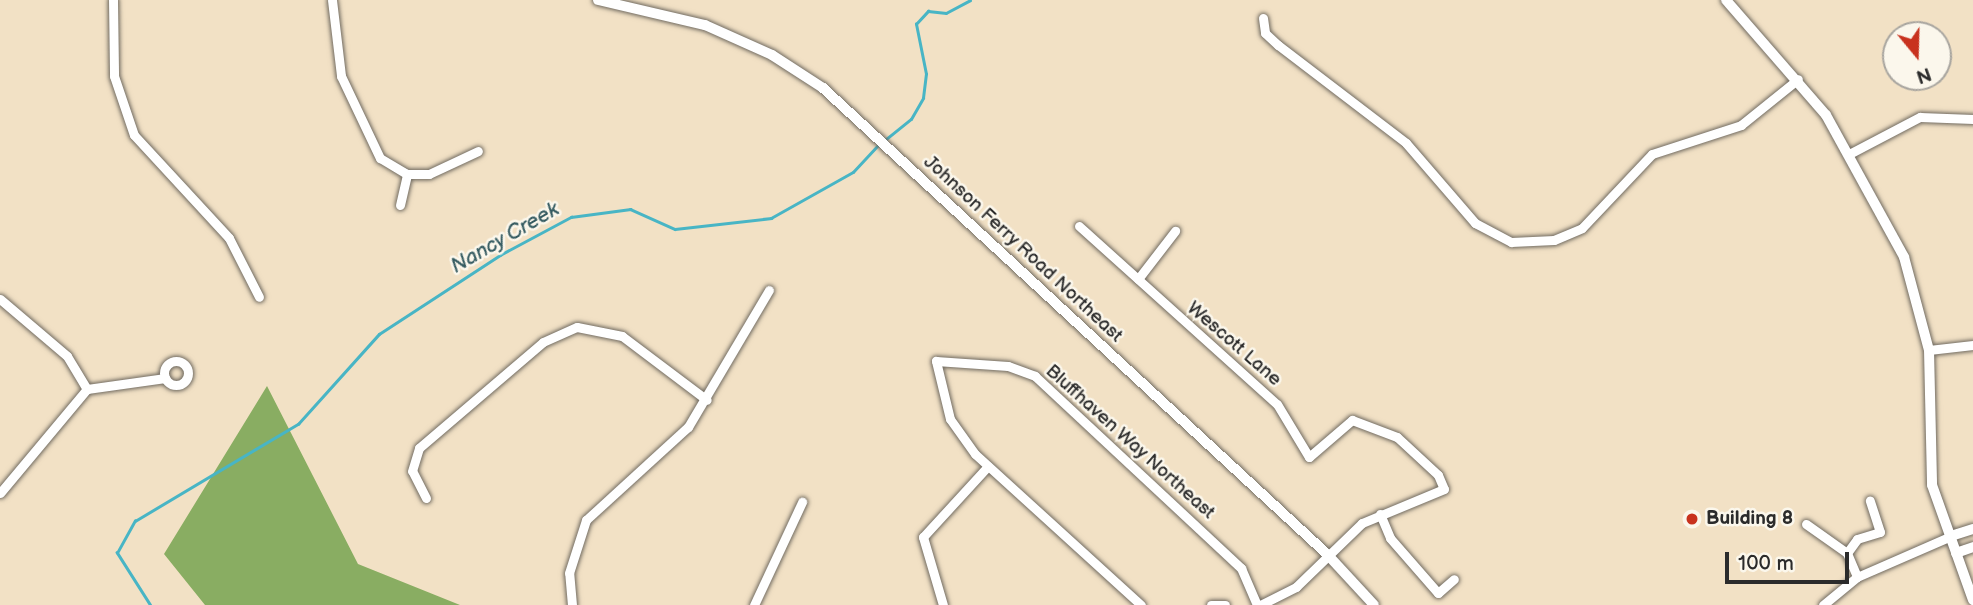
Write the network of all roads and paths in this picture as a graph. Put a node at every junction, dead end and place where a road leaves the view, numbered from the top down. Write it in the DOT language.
graph roads {
  1 [pos="113,0"];
  2 [pos="332,0"];
  3 [pos="598,0"];
  4 [pos="1726,0"];
  5 [pos="1263,18"];
  6 [pos="1798,79"];
  7 [pos="1973,119"];
  8 [pos="478,151"];
  9 [pos="1851,153"];
  10 [pos="407,174"];
  11 [pos="400,205"];
  12 [pos="1079,226"];
  13 [pos="1175,231"];
  14 [pos="1138,279"];
  15 [pos="769,290"];
  16 [pos="259,297"];
  17 [pos="0,299"];
  18 [pos="1973,345"];
  19 [pos="1929,351"];
  20 [pos="165,378"];
  21 [pos="88,389"];
  22 [pos="707,400"];
  23 [pos="988,466"];
  24 [pos="0,493"];
  25 [pos="426,498"];
  26 [pos="1870,500"];
  27 [pos="802,502"];
  28 [pos="1380,514"];
  29 [pos="1806,524"];
  30 [pos="1973,529"];
  31 [pos="1951,536"];
  32 [pos="1934,547"];
  33 [pos="1973,547"];
  34 [pos="1847,553"];
  35 [pos="1956,553"];
  36 [pos="1327,554"];
  37 [pos="1857,577"];
  38 [pos="1454,579"];
  39 [pos="1973,600"];
  40 [pos="572,605"];
  41 [pos="754,605"];
  42 [pos="943,605"];
  43 [pos="1141,605"];
  44 [pos="1211,605"];
  45 [pos="1225,605"];
  46 [pos="1259,605"];
  47 [pos="1374,605"];
  48 [pos="1823,605"];
  1 -- 16 [label="street"];
  2 -- 10 [label="street"];
  3 -- 36 [label="main road, Johnson Ferry Road Northeast"];
  4 -- 6 [label="main road"];
  5 -- 6 [label="street"];
  6 -- 9 [label="main road"];
  7 -- 9 [label="street"];
  8 -- 10 [label="street"];
  9 -- 19 [label="main road"];
  10 -- 11 [label="street"];
  12 -- 14 [label="street, Wescott Lane"];
  13 -- 14 [label="street"];
  14 -- 28 [label="street, Wescott Lane"];
  15 -- 22 [label="street"];
  17 -- 21 [label="street"];
  18 -- 19 [label="street"];
  19 -- 31 [label="main road"];
  20 -- 21 [label="street"];
  21 -- 24 [label="street"];
  22 -- 25 [label="street"];
  22 -- 40 [label="street"];
  23 -- 42 [label="street"];
  23 -- 43 [label="street, Bluffhaven Way Northeast"];
  23 -- 46 [label="street, Bluffhaven Way Northeast"];
  26 -- 34 [label="street"];
  27 -- 41 [label="street"];
  28 -- 36 [label="street, Wescott Lane"];
  28 -- 38 [label="street"];
  29 -- 34 [label="street"];
  30 -- 31 [label="main road"];
  31 -- 32 [label="street"];
  31 -- 35 [label="main road"];
  32 -- 35 [label="street"];
  32 -- 37 [label="street"];
  33 -- 35 [label="main road"];
  34 -- 37 [label="street"];
  35 -- 39 [label="main road"];
  36 -- 46 [label="street, Bluffhaven Way Northeast"];
  36 -- 47 [label="main road, Johnson Ferry Road Northeast"];
  37 -- 48 [label="street"];
  44 -- 45 [label="street"];
}
